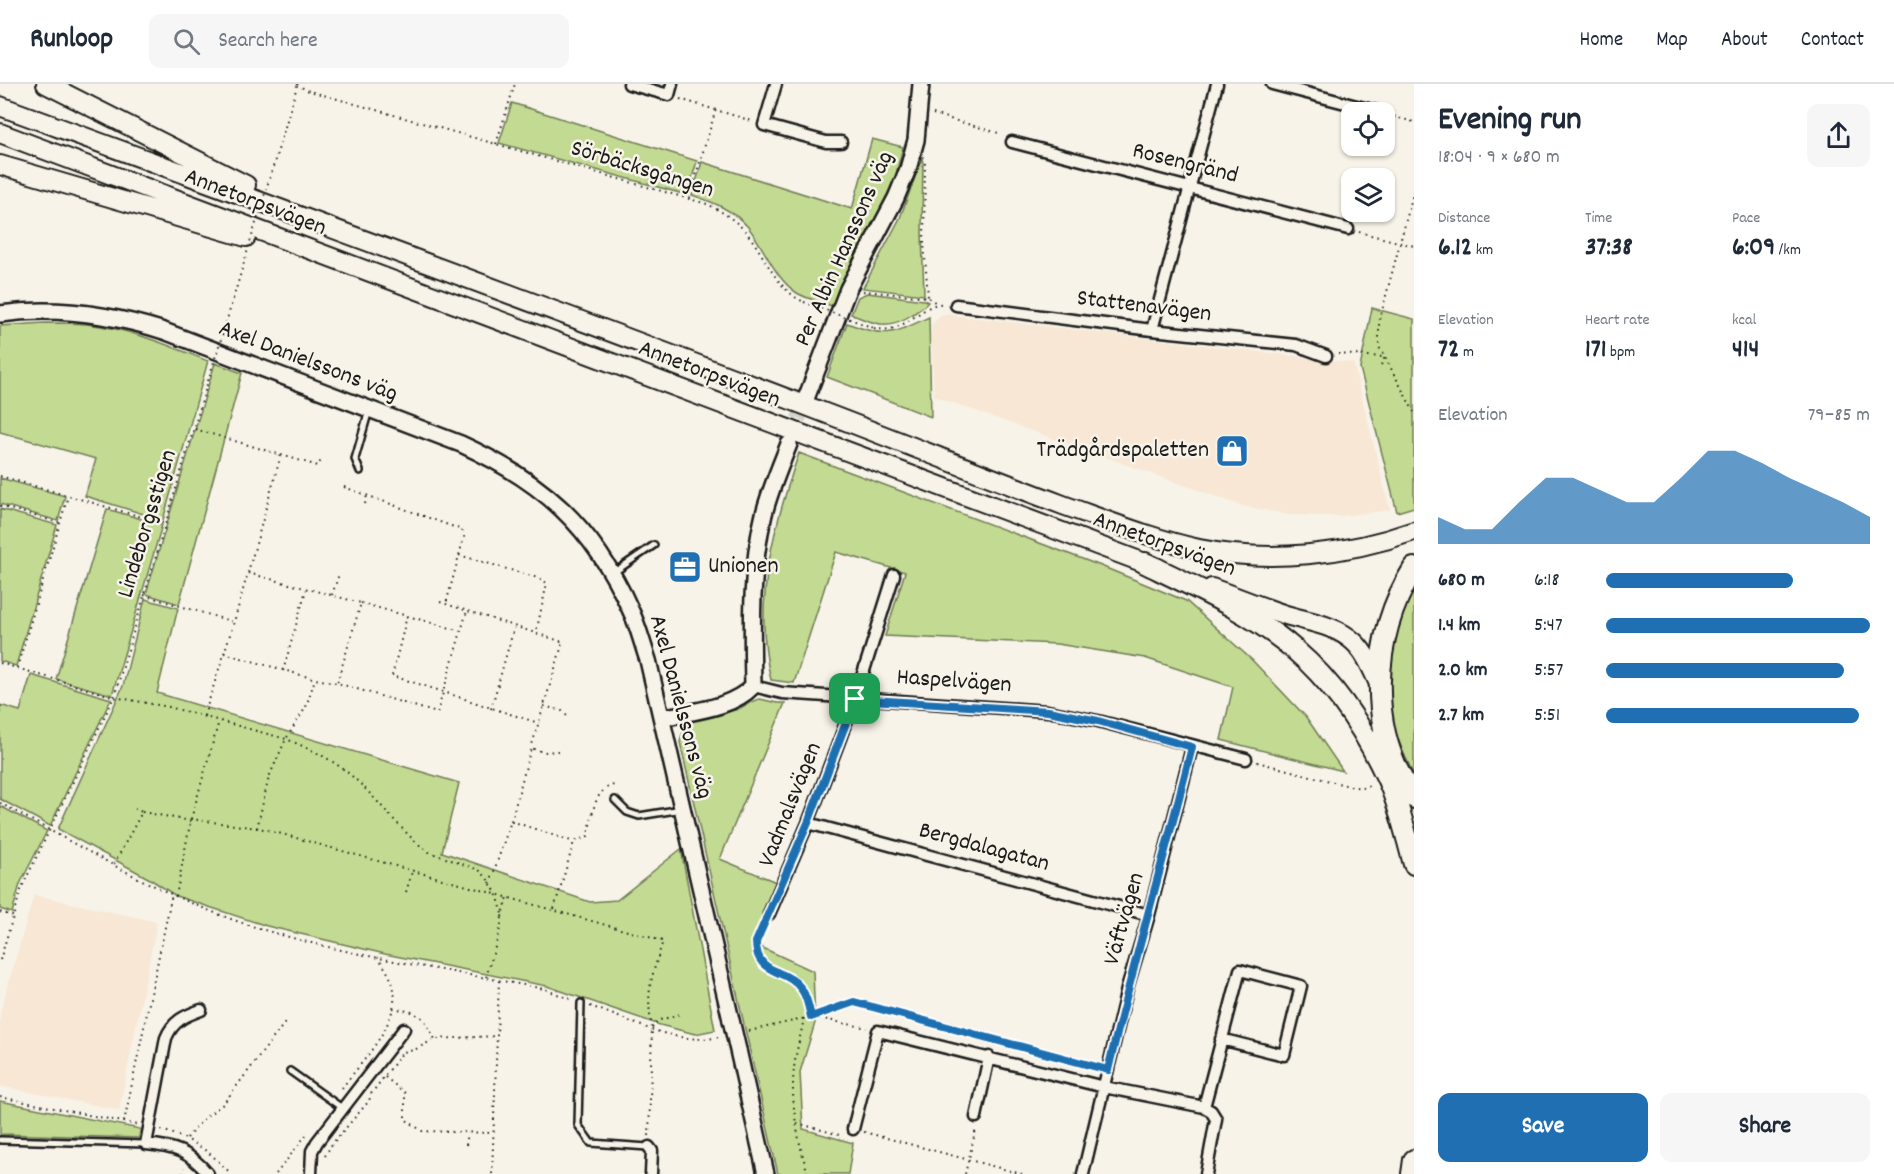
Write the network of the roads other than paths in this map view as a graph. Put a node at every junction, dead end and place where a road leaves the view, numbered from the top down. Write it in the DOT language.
graph roads {
  1 [pos="46,84"];
  2 [pos="629,84"];
  3 [pos="672,84"];
  4 [pos="776,84"];
  5 [pos="921,84"];
  6 [pos="1217,84"];
  7 [pos="1272,84"];
  8 [pos="1341,102"];
  9 [pos="0,106"];
  10 [pos="0,133"];
  11 [pos="841,142"];
  12 [pos="1012,142"];
  13 [pos="0,165"];
  14 [pos="1190,187"];
  15 [pos="1348,229"];
  16 [pos="393,251"];
  17 [pos="453,304"];
  18 [pos="956,305"];
  19 [pos="0,314"];
  20 [pos="1152,330"];
  21 [pos="1326,356"];
  22 [pos="807,396"];
  23 [pos="369,408"];
  24 [pos="789,444"];
  25 [pos="360,471"];
  26 [pos="1414,531"];
  27 [pos="654,545"];
  28 [pos="1145,563"];
  29 [pos="1414,568"];
  30 [pos="611,574"];
  31 [pos="894,575"];
  32 [pos="753,686"];
  33 [pos="1380,686"];
  34 [pos="855,699"];
  35 [pos="662,718"];
  36 [pos="1192,747"];
  37 [pos="1246,759"];
  38 [pos="1413,799"];
  39 [pos="615,800"];
  40 [pos="683,809"];
  41 [pos="808,823"];
  42 [pos="1414,864"];
  43 [pos="769,914"];
  44 [pos="1149,915"];
  45 [pos="581,1003"];
  46 [pos="201,1010"];
  47 [pos="404,1029"];
  48 [pos="1221,1039"];
  49 [pos="989,1058"];
  50 [pos="290,1071"];
  51 [pos="1104,1087"];
  52 [pos="1204,1107"];
  53 [pos="343,1108"];
  54 [pos="976,1117"];
  55 [pos="854,1130"];
  56 [pos="0,1140"];
  57 [pos="147,1144"];
  58 [pos="649,1147"];
  59 [pos="1414,1160"];
  60 [pos="208,1174"];
  61 [pos="310,1174"];
  62 [pos="651,1174"];
  63 [pos="766,1174"];
  64 [pos="1083,1174"];
  65 [pos="1206,1174"];
  66 [pos="1412,1174"];
  1 -- 16 [label="main road"];
  2 -- 3 [label="street"];
  4 -- 11 [label="street"];
  5 -- 22 [label="street, Per Albin Hanssons väg"];
  6 -- 14 [label="street"];
  7 -- 8 [label="street"];
  9 -- 16 [label="main road, Annetorpsvägen"];
  10 -- 17 [label="main road, Annetorpsvägen"];
  12 -- 14 [label="street, Rosengränd"];
  13 -- 17 [label="main road"];
  14 -- 15 [label="street, Rosengränd"];
  14 -- 20 [label="street"];
  16 -- 26 [label="main road, Annetorpsvägen"];
  17 -- 28 [label="main road, Annetorpsvägen"];
  18 -- 20 [label="street, Stattenavägen"];
  19 -- 23 [label="street, Axel Danielssons väg"];
  20 -- 21 [label="street, Stattenavägen"];
  23 -- 25 [label="lane"];
  23 -- 30 [label="street, Axel Danielssons väg"];
  24 -- 32 [label="street"];
  27 -- 30 [label="lane"];
  28 -- 33 [label="main road, Annetorpsvägen"];
  28 -- 42 [label="highway"];
  29 -- 33 [label="highway"];
  30 -- 35 [label="street, Axel Danielssons väg"];
  31 -- 34 [label="street, Vadmalsvägen"];
  32 -- 34 [label="street, Haspelvägen"];
  32 -- 35 [label="street"];
  33 -- 38 [label="highway"];
  34 -- 36 [label="street, Haspelvägen"];
  34 -- 41 [label="street, Vadmalsvägen"];
  35 -- 40 [label="street, Axel Danielssons väg"];
  36 -- 37 [label="street, Haspelvägen"];
  36 -- 44 [label="street, Väftvägen"];
  39 -- 40 [label="lane"];
  40 -- 63 [label="street, Axel Danielssons väg, bridge"];
  41 -- 43 [label="street, Vadmalsvägen"];
  41 -- 44 [label="street, Bergdalagatan"];
  44 -- 51 [label="street, Väftvägen"];
  45 -- 58 [label="lane"];
  46 -- 57 [label="street"];
  47 -- 53 [label="street"];
  48 -- 48 [label="street"];
  48 -- 52 [label="street"];
  49 -- 51 [label="street"];
  49 -- 54 [label="street"];
  49 -- 55 [label="street"];
  50 -- 53 [label="lane"];
  51 -- 52 [label="street"];
  51 -- 64 [label="street, Väftvägen"];
  52 -- 65 [label="street"];
  53 -- 61 [label="street"];
  56 -- 57 [label="lane"];
  57 -- 60 [label="street"];
  58 -- 62 [label="street"];
  59 -- 66 [label="highway"];
}
